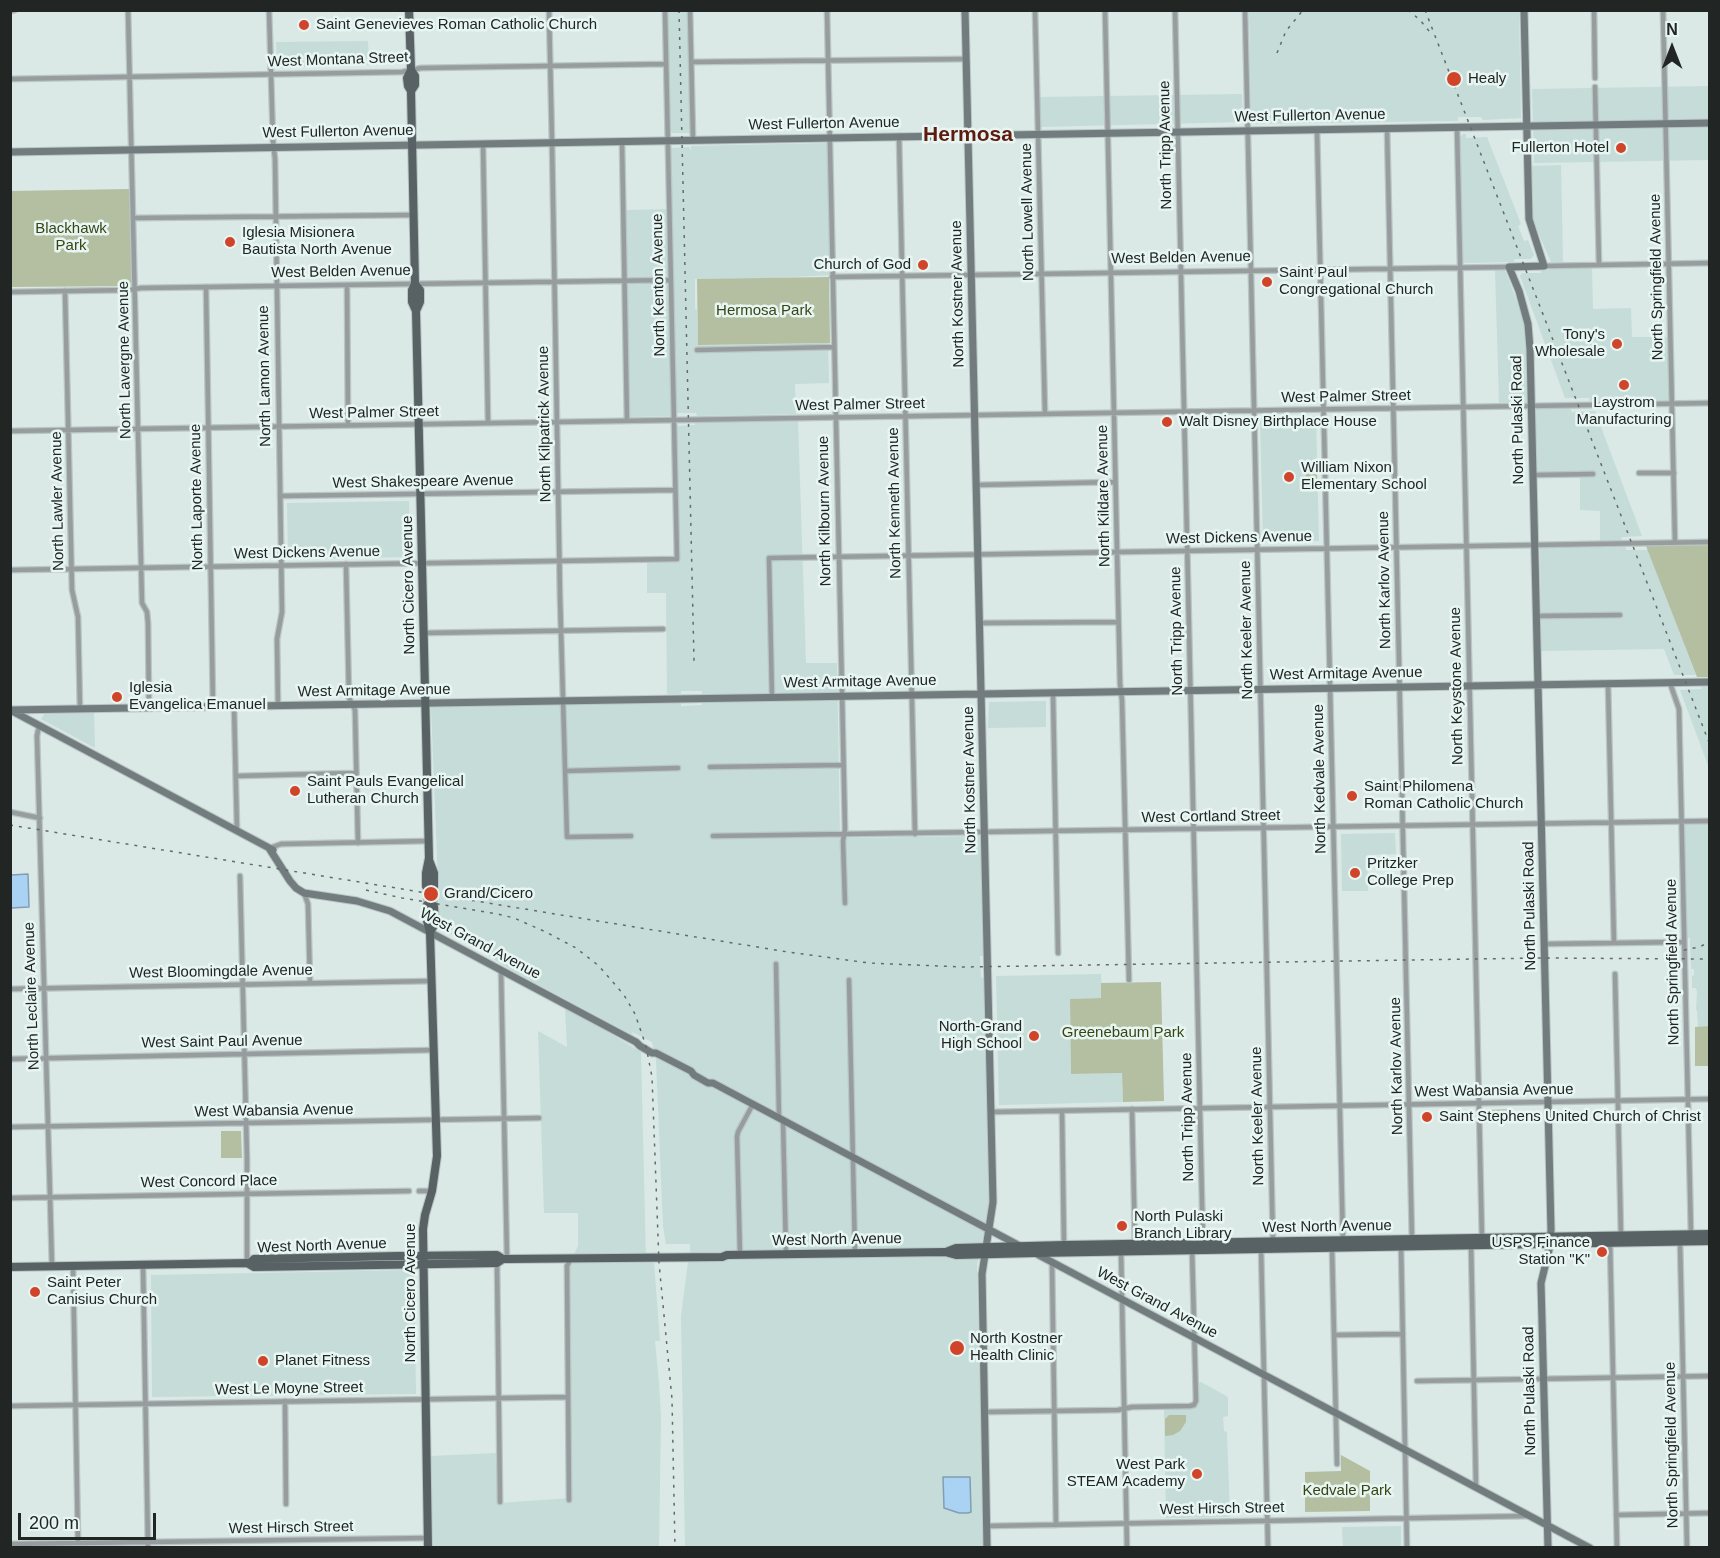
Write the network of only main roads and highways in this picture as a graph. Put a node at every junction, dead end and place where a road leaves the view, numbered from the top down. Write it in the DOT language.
graph roads {
  1 [pos="409,10"];
  2 [pos="965,10"];
  3 [pos="1524,10"];
  4 [pos="1710,123"];
  5 [pos="1527,126"];
  6 [pos="968,135"];
  7 [pos="412,145"];
  8 [pos="10,152"];
  9 [pos="1509,267"];
  10 [pos="1710,682"];
  11 [pos="1538,685"];
  12 [pos="982,694"];
  13 [pos="425,703"];
  14 [pos="42,709"];
  15 [pos="10,710"];
  16 [pos="37,725"];
  17 [pos="430,887"];
  18 [pos="431,906"];
  19 [pos="430,932"];
  20 [pos="989,1230"];
  21 [pos="1710,1234"];
  22 [pos="1691,1238"];
  23 [pos="1550,1241"];
  24 [pos="1710,1241"];
  25 [pos="1020,1246"];
  26 [pos="1064,1249"];
  27 [pos="985,1250"];
  28 [pos="1035,1253"];
  29 [pos="423,1260"];
  30 [pos="10,1267"];
  31 [pos="1547,1525"];
  32 [pos="428,1548"];
  33 [pos="987,1548"];
  34 [pos="1548,1548"];
  35 [pos="1590,1548"];
  1 -- 7 [label="main road, North Cicero Avenue"];
  2 -- 6 [label="main road, North Kostner Avenue"];
  3 -- 5 [label="main road"];
  4 -- 5 [label="main road, West Fullerton Avenue"];
  5 -- 6 [label="main road, West Fullerton Avenue"];
  5 -- 9 [label="main road, West Belden Avenue"];
  6 -- 7 [label="main road, West Fullerton Avenue"];
  6 -- 12 [label="main road, North Kostner Avenue"];
  7 -- 8 [label="main road, West Fullerton Avenue"];
  7 -- 13 [label="main road, North Cicero Avenue"];
  9 -- 11 [label="main road, North Pulaski Road"];
  10 -- 11 [label="main road, West Armitage Avenue"];
  11 -- 12 [label="main road, West Armitage Avenue"];
  11 -- 23 [label="main road, North Pulaski Road"];
  12 -- 13 [label="main road, West Armitage Avenue"];
  12 -- 20 [label="main road, North Kostner Avenue"];
  13 -- 14 [label="main road, West Armitage Avenue"];
  13 -- 17 [label="main road, North Cicero Avenue"];
  14 -- 15 [label="main road, West Armitage Avenue"];
  14 -- 16 [label="main road"];
  15 -- 16 [label="main road"];
  16 -- 19 [label="main road, West Grand Avenue"];
  18 -- 19 [label="main road, North Cicero Avenue"];
  19 -- 20 [label="main road, West Grand Avenue"];
  19 -- 29 [label="main road, North Cicero Avenue"];
  20 -- 25 [label="main road, West Grand Avenue"];
  20 -- 27 [label="main road, North Kostner Avenue"];
  21 -- 22 [label="main road, West North Avenue"];
  22 -- 23 [label="main road, West North Avenue"];
  22 -- 24 [label="main road, West North Avenue"];
  23 -- 26 [label="main road, West North Avenue"];
  23 -- 31 [label="main road, North Pulaski Road"];
  25 -- 26 [label="main road, West North Avenue"];
  25 -- 27 [label="main road, West North Avenue"];
  25 -- 28 [label="main road, West Grand Avenue"];
  26 -- 28 [label="main road, West North Avenue"];
  27 -- 28 [label="main road, West North Avenue"];
  27 -- 29 [label="main road, West North Avenue"];
  27 -- 33 [label="main road, North Kostner Avenue"];
  28 -- 31 [label="main road, West Grand Avenue"];
  29 -- 30 [label="main road, West North Avenue"];
  29 -- 32 [label="main road, North Cicero Avenue"];
  31 -- 34 [label="main road, North Pulaski Road"];
  31 -- 35 [label="main road, West Grand Avenue"];
}
